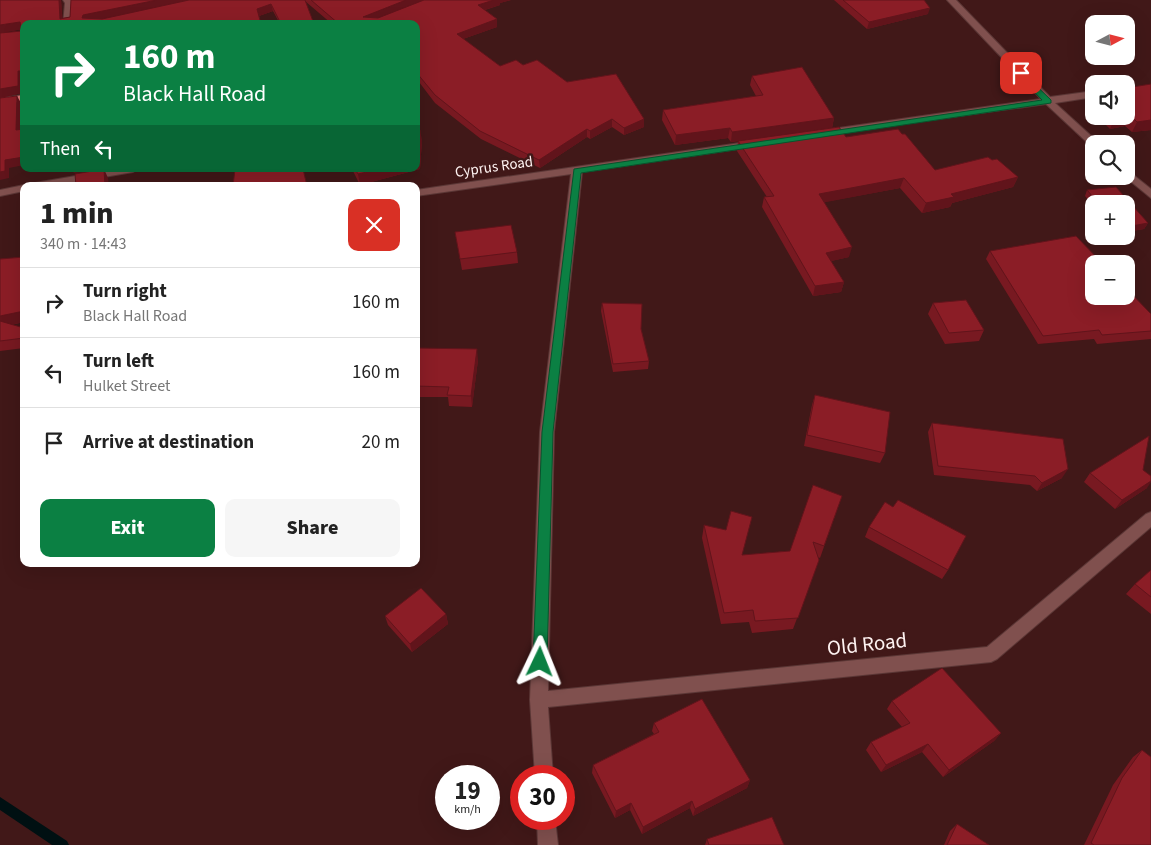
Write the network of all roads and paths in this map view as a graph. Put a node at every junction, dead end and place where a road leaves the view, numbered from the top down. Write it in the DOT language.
graph roads {
  1 [pos="67,0"];
  2 [pos="952,0"];
  3 [pos="67,20"];
  4 [pos="1085,95"];
  5 [pos="20,98"];
  6 [pos="0,101"];
  7 [pos="1048,101"];
  8 [pos="813,135"];
  9 [pos="1085,135"];
  10 [pos="764,142"];
  11 [pos="577,171"];
  12 [pos="116,172"];
  13 [pos="1135,180"];
  14 [pos="58,182"];
  15 [pos="20,189"];
  16 [pos="0,192"];
  17 [pos="420,192"];
  18 [pos="1151,195"];
  19 [pos="1151,518"];
  20 [pos="539,700"];
  21 [pos="543,765"];
  22 [pos="547,830"];
  23 [pos="548,845"];
  1 -- 3 [label="street"];
  2 -- 7 [label="street"];
  4 -- 7 [label="street"];
  5 -- 6 [label="main road"];
  7 -- 8 [label="street"];
  7 -- 9 [label="street"];
  10 -- 11 [label="street"];
  11 -- 17 [label="street, Cyprus Road"];
  11 -- 20 [label="street"];
  12 -- 14 [label="street"];
  13 -- 18 [label="street"];
  15 -- 16 [label="street"];
  19 -- 20 [label="street, Old Road"];
  20 -- 21 [label="street"];
  22 -- 23 [label="street"];
}
